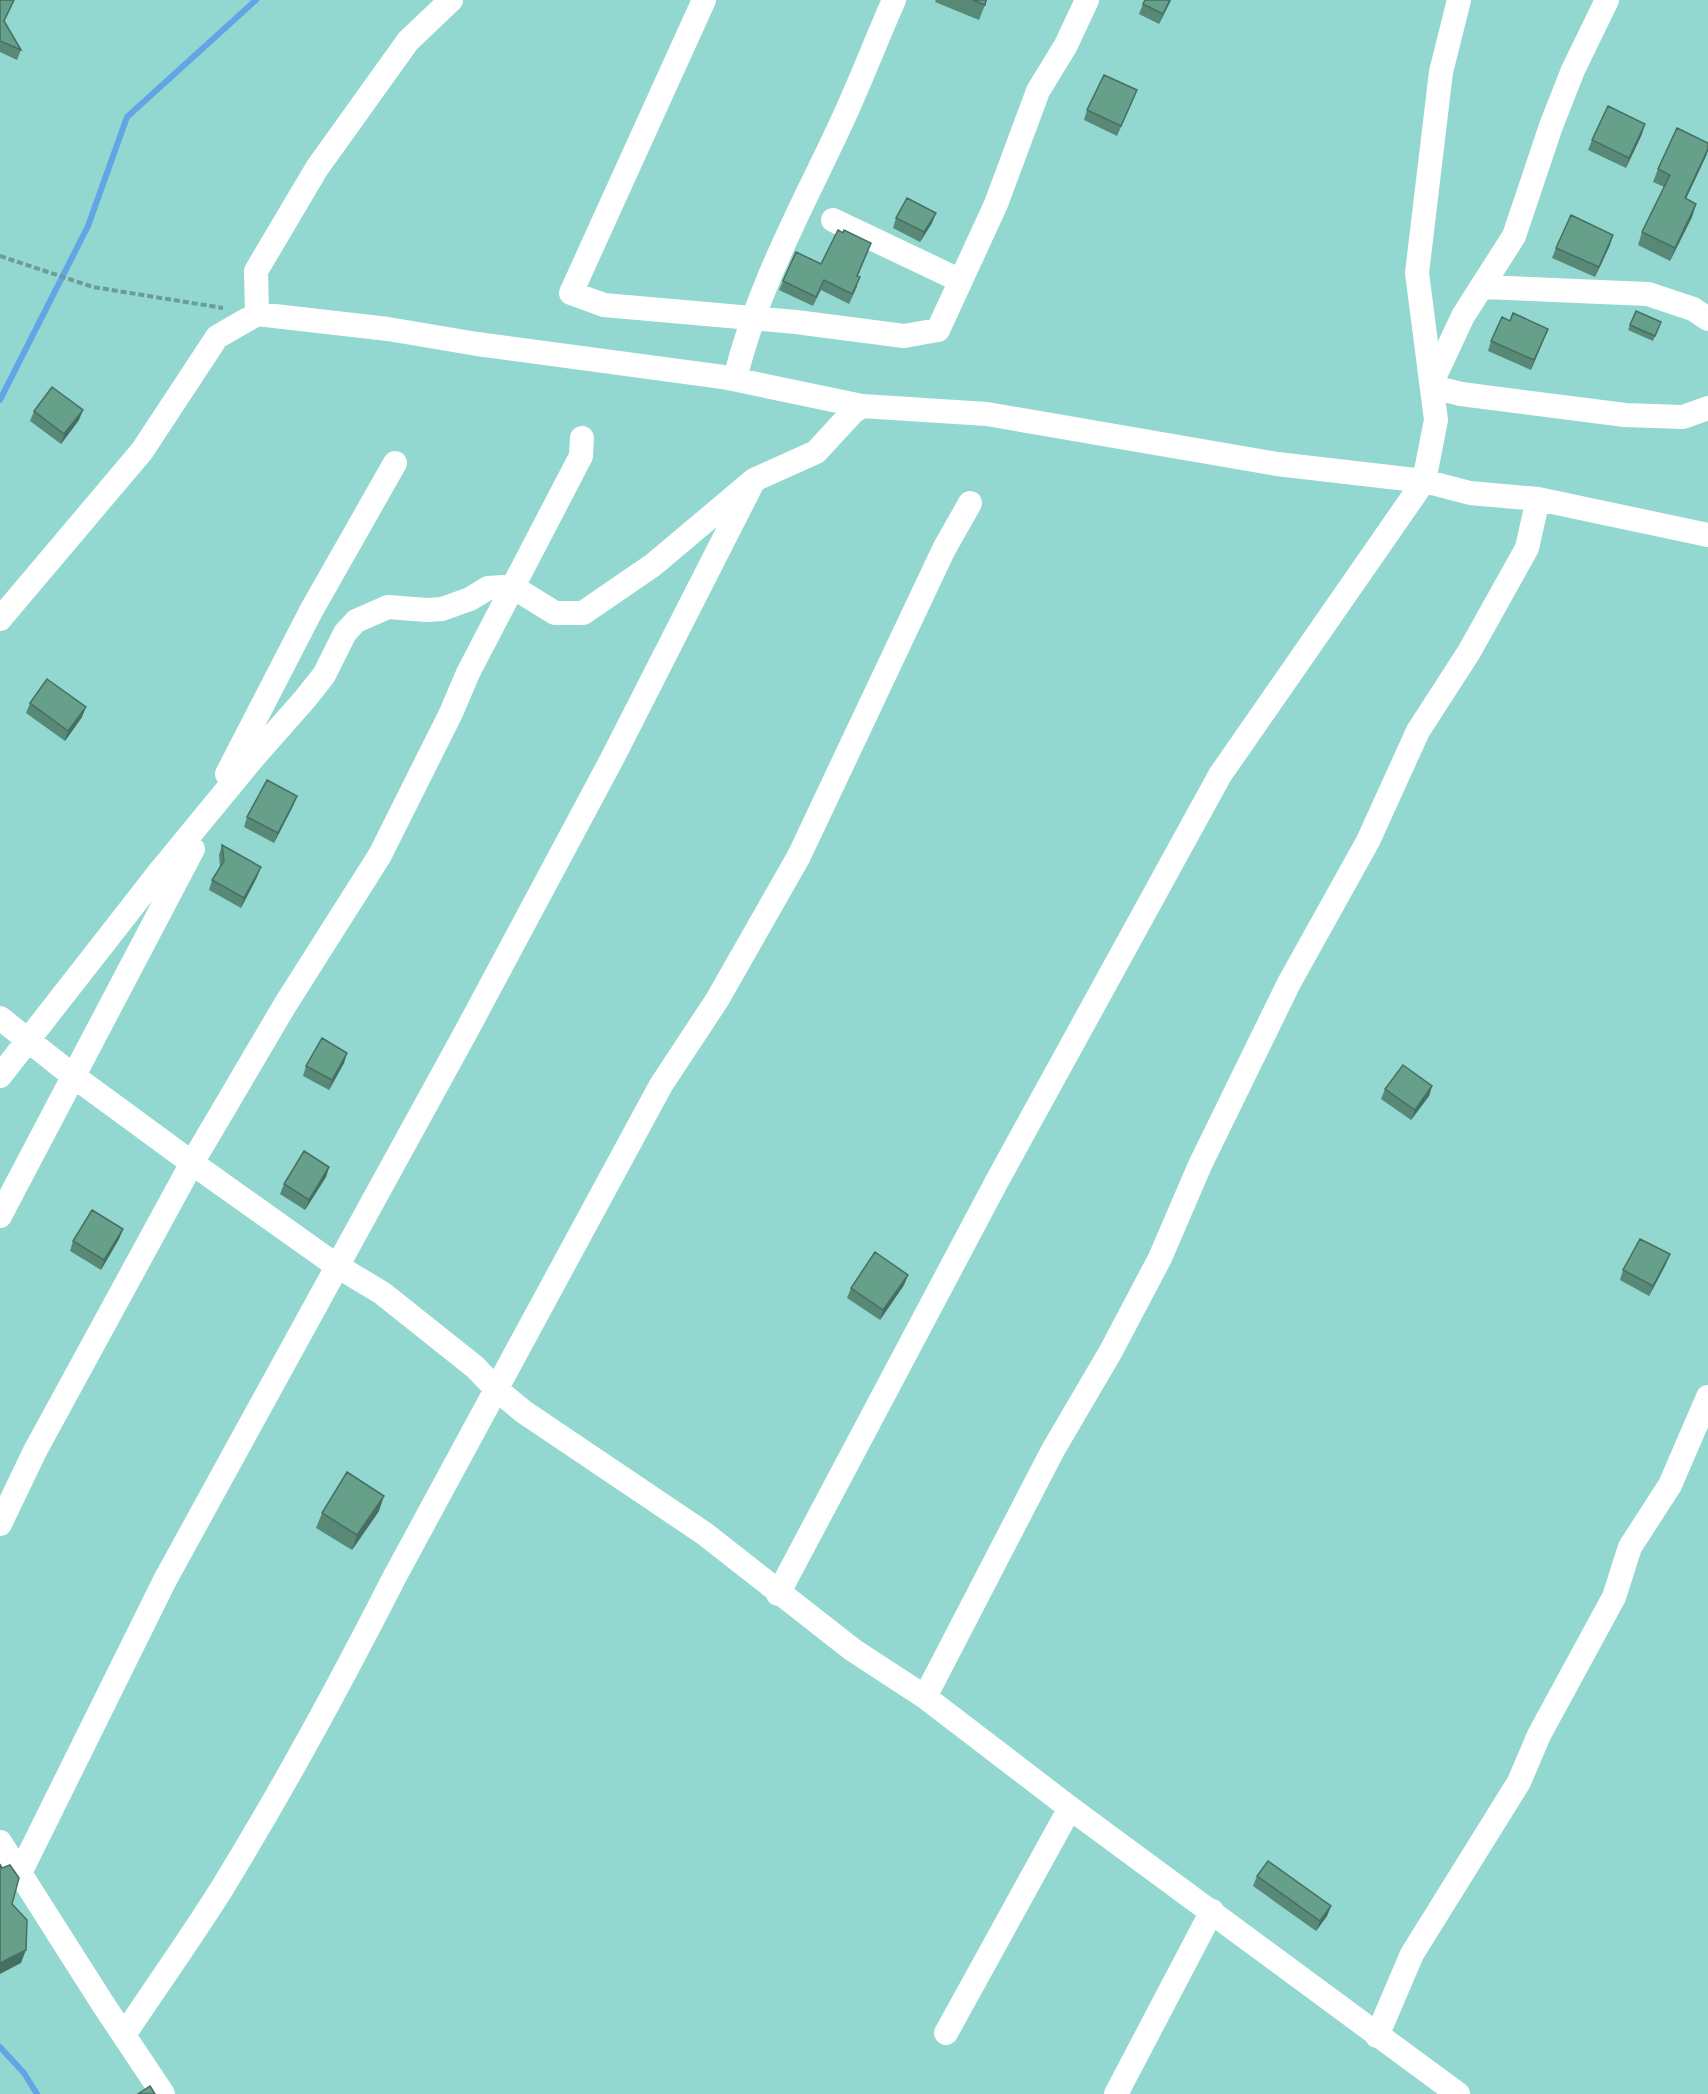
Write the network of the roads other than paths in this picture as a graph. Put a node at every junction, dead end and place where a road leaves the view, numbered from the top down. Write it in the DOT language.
graph roads {
  1 [pos="451,0"];
  2 [pos="704,0"];
  3 [pos="894,0"];
  4 [pos="1088,0"];
  5 [pos="1459,0"];
  6 [pos="1607,0"];
  7 [pos="833,220"];
  8 [pos="959,280"];
  9 [pos="1482,287"];
  10 [pos="257,314"];
  11 [pos="1708,319"];
  12 [pos="751,320"];
  13 [pos="735,379"];
  14 [pos="1433,385"];
  15 [pos="862,406"];
  16 [pos="1708,408"];
  17 [pos="582,438"];
  18 [pos="395,463"];
  19 [pos="754,480"];
  20 [pos="1424,481"];
  21 [pos="1539,499"];
  22 [pos="970,503"];
  23 [pos="1708,535"];
  24 [pos="511,589"];
  25 [pos="0,619"];
  26 [pos="207,815"];
  27 [pos="0,1018"];
  28 [pos="27,1039"];
  29 [pos="72,1075"];
  30 [pos="0,1076"];
  31 [pos="192,1163"];
  32 [pos="0,1216"];
  33 [pos="337,1266"];
  34 [pos="496,1389"];
  35 [pos="1708,1397"];
  36 [pos="0,1524"];
  37 [pos="778,1594"];
  38 [pos="925,1697"];
  39 [pos="1070,1808"];
  40 [pos="0,1842"];
  41 [pos="20,1873"];
  42 [pos="1212,1911"];
  43 [pos="946,2033"];
  44 [pos="124,2035"];
  45 [pos="1377,2036"];
  46 [pos="164,2094"];
  47 [pos="1116,2094"];
  48 [pos="1458,2094"];
  1 -- 10 [label="street"];
  2 -- 12 [label="street"];
  3 -- 12 [label="street"];
  4 -- 8 [label="street"];
  5 -- 14 [label="street"];
  6 -- 9 [label="street"];
  7 -- 8 [label="street"];
  8 -- 12 [label="street"];
  9 -- 11 [label="street"];
  9 -- 14 [label="street"];
  10 -- 13 [label="street"];
  10 -- 25 [label="street"];
  12 -- 13 [label="street"];
  13 -- 15 [label="street"];
  14 -- 16 [label="street"];
  14 -- 20 [label="street"];
  15 -- 19 [label="street"];
  15 -- 20 [label="street"];
  17 -- 24 [label="street"];
  18 -- 26 [label="street"];
  19 -- 24 [label="street"];
  19 -- 33 [label="street"];
  20 -- 21 [label="street"];
  20 -- 37 [label="street"];
  21 -- 23 [label="street"];
  21 -- 38 [label="street"];
  22 -- 34 [label="street"];
  24 -- 26 [label="street"];
  24 -- 31 [label="street"];
  26 -- 28 [label="street"];
  26 -- 29 [label="street"];
  27 -- 28 [label="street"];
  28 -- 29 [label="street"];
  28 -- 30 [label="street"];
  29 -- 31 [label="street"];
  29 -- 32 [label="street"];
  31 -- 33 [label="street"];
  31 -- 36 [label="street"];
  33 -- 34 [label="street"];
  33 -- 41 [label="street"];
  34 -- 37 [label="street"];
  34 -- 44 [label="street"];
  35 -- 45 [label="street"];
  37 -- 38 [label="street"];
  38 -- 39 [label="street"];
  39 -- 42 [label="street"];
  39 -- 43 [label="street"];
  40 -- 41 [label="street"];
  41 -- 44 [label="street"];
  42 -- 45 [label="street"];
  42 -- 47 [label="street"];
  44 -- 46 [label="street"];
  45 -- 48 [label="street"];
}
